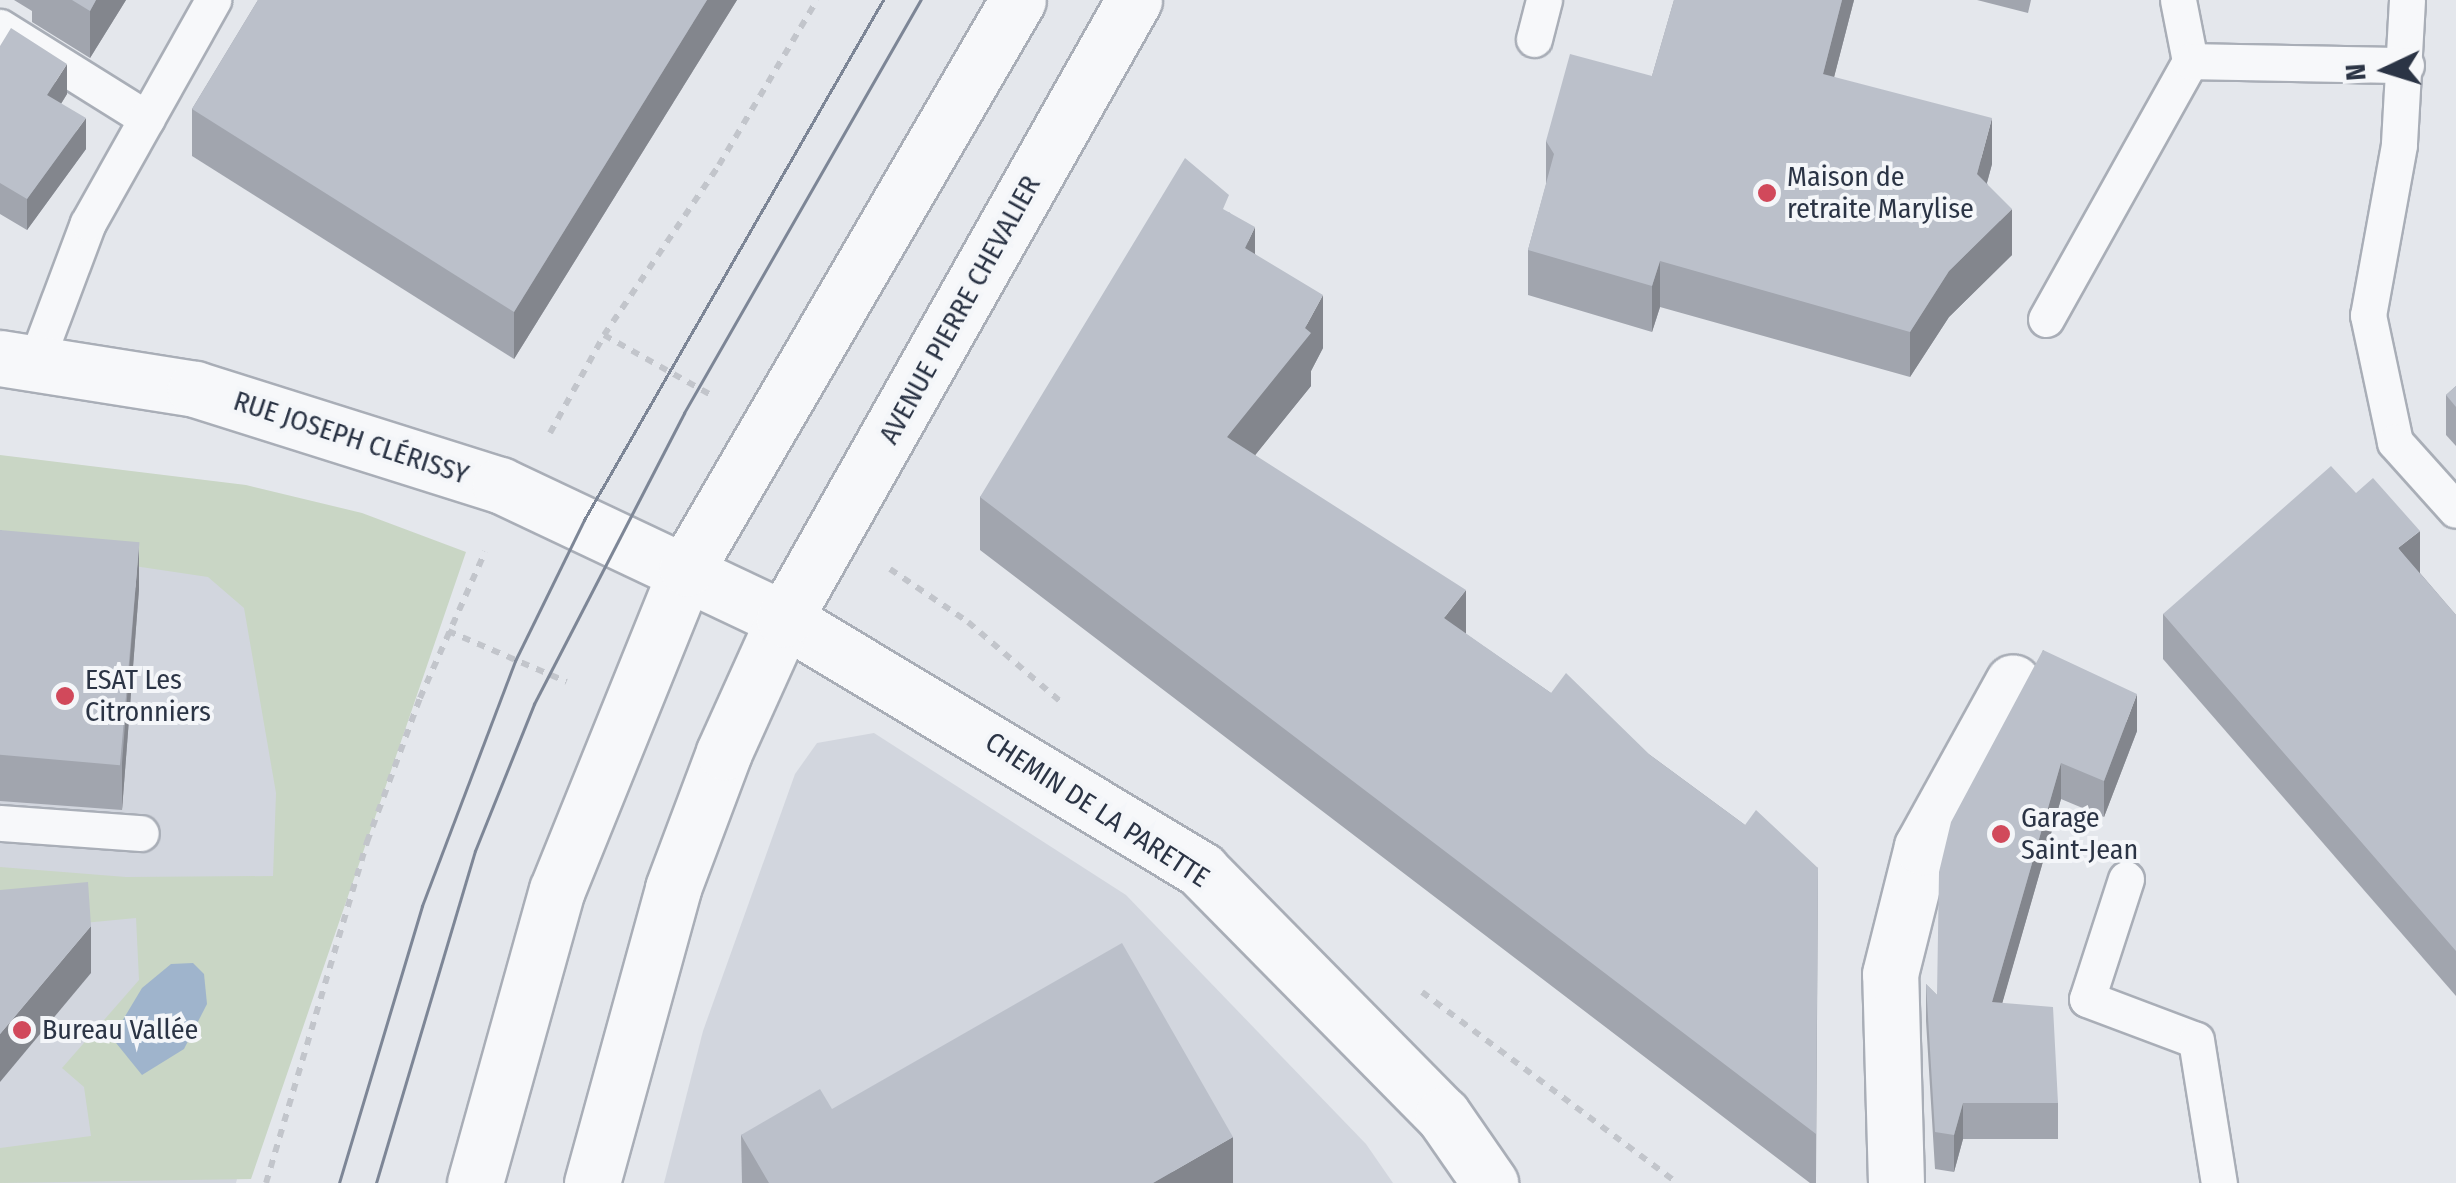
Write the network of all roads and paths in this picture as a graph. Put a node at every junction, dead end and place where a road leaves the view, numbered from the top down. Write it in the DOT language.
graph roads {
  1 [pos="213,0"];
  2 [pos="817,0"];
  3 [pos="1018,0"];
  4 [pos="1134,0"];
  5 [pos="1544,0"];
  6 [pos="2178,0"];
  7 [pos="2407,0"];
  8 [pos="0,27"];
  9 [pos="1534,39"];
  10 [pos="2190,61"];
  11 [pos="2406,65"];
  12 [pos="146,119"];
  13 [pos="2046,318"];
  14 [pos="18,359"];
  15 [pos="546,438"];
  16 [pos="2456,510"];
  17 [pos="489,544"];
  18 [pos="687,568"];
  19 [pos="784,619"];
  20 [pos="2013,682"];
  21 [pos="0,823"];
  22 [pos="142,833"];
  23 [pos="2126,880"];
  24 [pos="266,1183"];
  25 [pos="474,1183"];
  26 [pos="592,1183"];
  27 [pos="1490,1183"];
  28 [pos="1896,1183"];
  29 [pos="2220,1183"];
  1 -- 12 [label="lane"];
  2 -- 15 [label="path"];
  3 -- 18 [label="street"];
  4 -- 19 [label="street, AVENUE PIERRE CHEVALIER"];
  5 -- 9 [label="lane"];
  6 -- 10 [label="lane"];
  7 -- 11 [label="lane"];
  8 -- 12 [label="lane"];
  10 -- 11 [label="lane"];
  10 -- 13 [label="lane"];
  11 -- 16 [label="lane"];
  12 -- 14 [label="lane"];
  14 -- 18 [label="street, RUE JOSEPH CLÉRISSY"];
  17 -- 24 [label="path"];
  18 -- 19 [label="street, CHEMIN DE LA PARETTE"];
  18 -- 25 [label="street"];
  19 -- 26 [label="street"];
  19 -- 27 [label="street, CHEMIN DE LA PARETTE"];
  20 -- 28 [label="street"];
  21 -- 22 [label="lane"];
  23 -- 29 [label="lane"];
}
